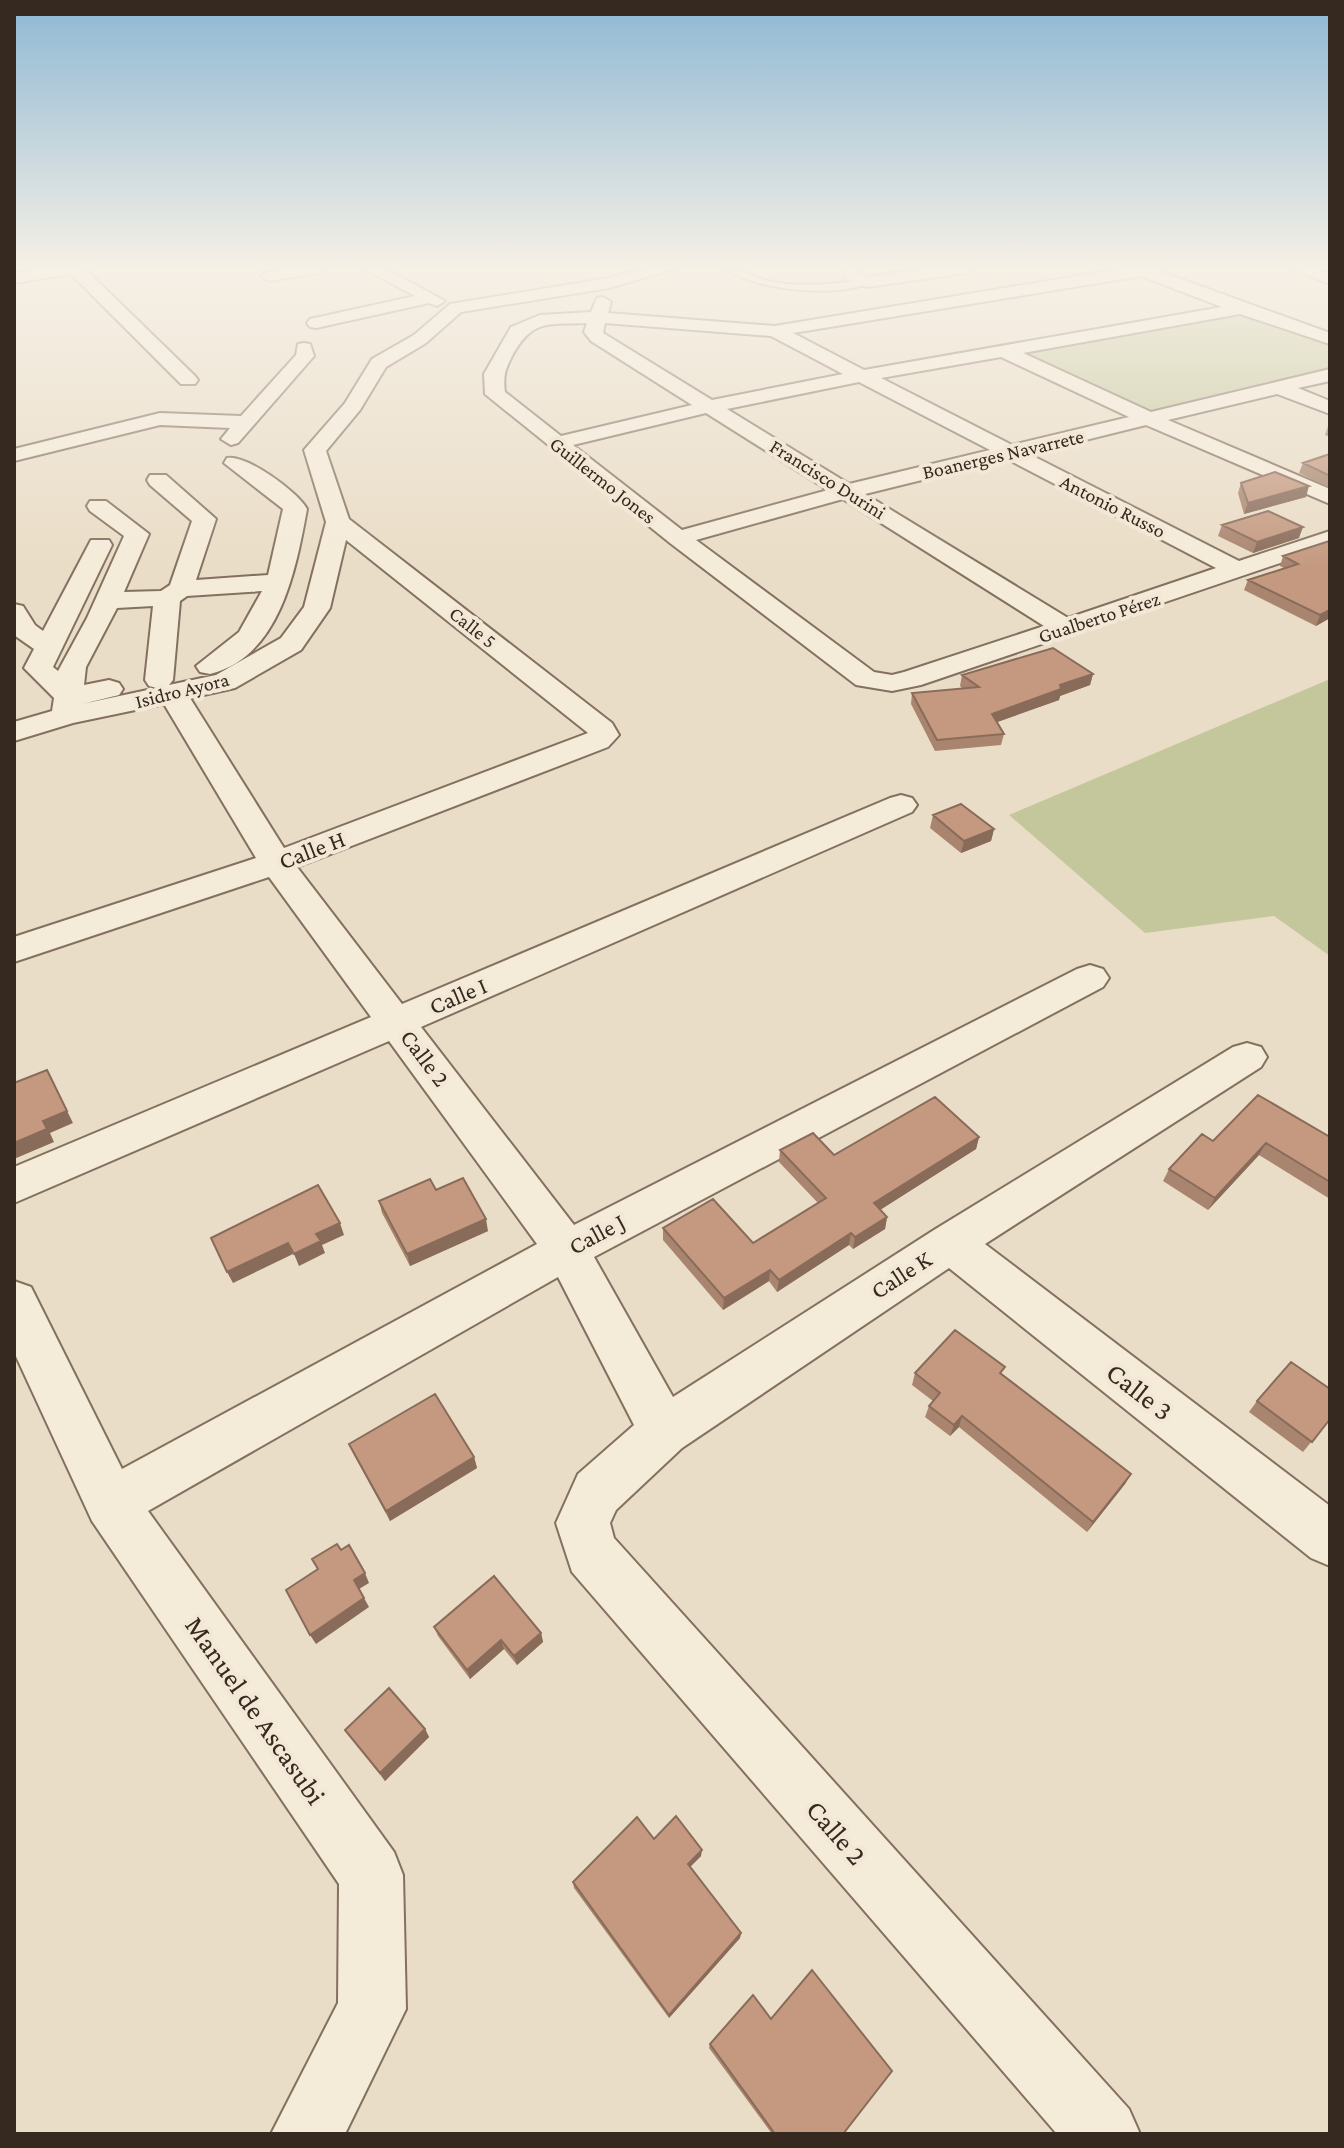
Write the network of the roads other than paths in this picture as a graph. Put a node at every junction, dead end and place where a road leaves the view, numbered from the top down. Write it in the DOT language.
graph roads {
  1 [pos="176,368"];
  2 [pos="295,368"];
  3 [pos="376,368"];
  4 [pos="496,368"];
  5 [pos="649,368"];
  6 [pos="846,368"];
  7 [pos="908,368"];
  8 [pos="1041,368"];
  9 [pos="1330,375"];
  10 [pos="861,376"];
  11 [pos="188,380"];
  12 [pos="1280,388"];
  13 [pos="711,406"];
  14 [pos="1330,408"];
  15 [pos="1149,419"];
  16 [pos="237,441"];
  17 [pos="556,443"];
  18 [pos="1009,453"];
  19 [pos="14,455"];
  20 [pos="158,480"];
  21 [pos="848,491"];
  22 [pos="1330,497"];
  23 [pos="98,506"];
  24 [pos="338,522"];
  25 [pos="678,538"];
  26 [pos="1330,538"];
  27 [pos="100,545"];
  28 [pos="1238,570"];
  29 [pos="277,582"];
  30 [pos="174,594"];
  31 [pos="106,601"];
  32 [pos="14,612"];
  33 [pos="1066,628"];
  34 [pos="47,646"];
  35 [pos="866,679"];
  36 [pos="166,687"];
  37 [pos="67,706"];
  38 [pos="14,732"];
  39 [pos="604,735"];
  40 [pos="901,805"];
  41 [pos="276,863"];
  42 [pos="14,950"];
  43 [pos="1090,978"];
  44 [pos="398,1021"];
  45 [pos="1247,1057"];
  46 [pos="14,1186"];
  47 [pos="950,1243"];
  48 [pos="567,1250"];
  49 [pos="14,1301"];
  50 [pos="664,1431"];
  51 [pos="111,1503"];
  52 [pos="583,1523"];
  53 [pos="1330,1539"];
  54 [pos="307,2134"];
  55 [pos="1104,2134"];
  1 -- 11 [label="street"];
  2 -- 16 [label="street"];
  3 -- 24 [label="street"];
  4 -- 17 [label="street, Guillermo Jones"];
  5 -- 13 [label="street, Francisco Durini"];
  6 -- 10 [label="street, Antonio Russo"];
  7 -- 10 [label="street"];
  8 -- 15 [label="street"];
  9 -- 12 [label="street, Boanerges Navarrete"];
  10 -- 13 [label="street"];
  10 -- 18 [label="street, Antonio Russo"];
  12 -- 14 [label="street"];
  12 -- 15 [label="street, Boanerges Navarrete"];
  13 -- 17 [label="street"];
  13 -- 21 [label="street, Francisco Durini"];
  15 -- 18 [label="street, Boanerges Navarrete"];
  15 -- 22 [label="street"];
  16 -- 19 [label="street"];
  16 -- 29 [label="street"];
  17 -- 25 [label="street, Guillermo Jones"];
  18 -- 21 [label="street, Boanerges Navarrete"];
  18 -- 28 [label="street, Antonio Russo"];
  20 -- 30 [label="street"];
  21 -- 25 [label="street, Boanerges Navarrete"];
  21 -- 33 [label="street, Francisco Durini"];
  23 -- 31 [label="street"];
  24 -- 36 [label="street, Isidro Ayora"];
  24 -- 39 [label="street, Calle 5"];
  25 -- 35 [label="street, Guillermo Jones"];
  26 -- 28 [label="street, Gualberto Pérez"];
  27 -- 34 [label="street"];
  28 -- 33 [label="street, Gualberto Pérez"];
  29 -- 30 [label="street"];
  29 -- 36 [label="street"];
  30 -- 31 [label="street"];
  30 -- 36 [label="street"];
  31 -- 37 [label="street"];
  32 -- 34 [label="street"];
  33 -- 35 [label="street, Gualberto Pérez"];
  34 -- 37 [label="street"];
  36 -- 37 [label="street"];
  36 -- 41 [label="street, Calle 2"];
  37 -- 38 [label="street"];
  39 -- 41 [label="street, Calle H"];
  40 -- 44 [label="street, Calle I"];
  41 -- 42 [label="street, Calle H"];
  41 -- 44 [label="street, Calle 2"];
  43 -- 48 [label="street, Calle J"];
  44 -- 46 [label="street, Calle I"];
  44 -- 48 [label="street, Calle 2"];
  45 -- 47 [label="street, Calle K"];
  47 -- 50 [label="street, Calle K"];
  47 -- 53 [label="street, Calle 3"];
  48 -- 50 [label="street, Calle 2"];
  48 -- 51 [label="street, Calle J"];
  49 -- 51 [label="street, Manuel de Ascasubi"];
  50 -- 52 [label="street, Calle K"];
  51 -- 54 [label="street, Manuel de Ascasubi"];
  52 -- 55 [label="street, Calle 2"];
}
